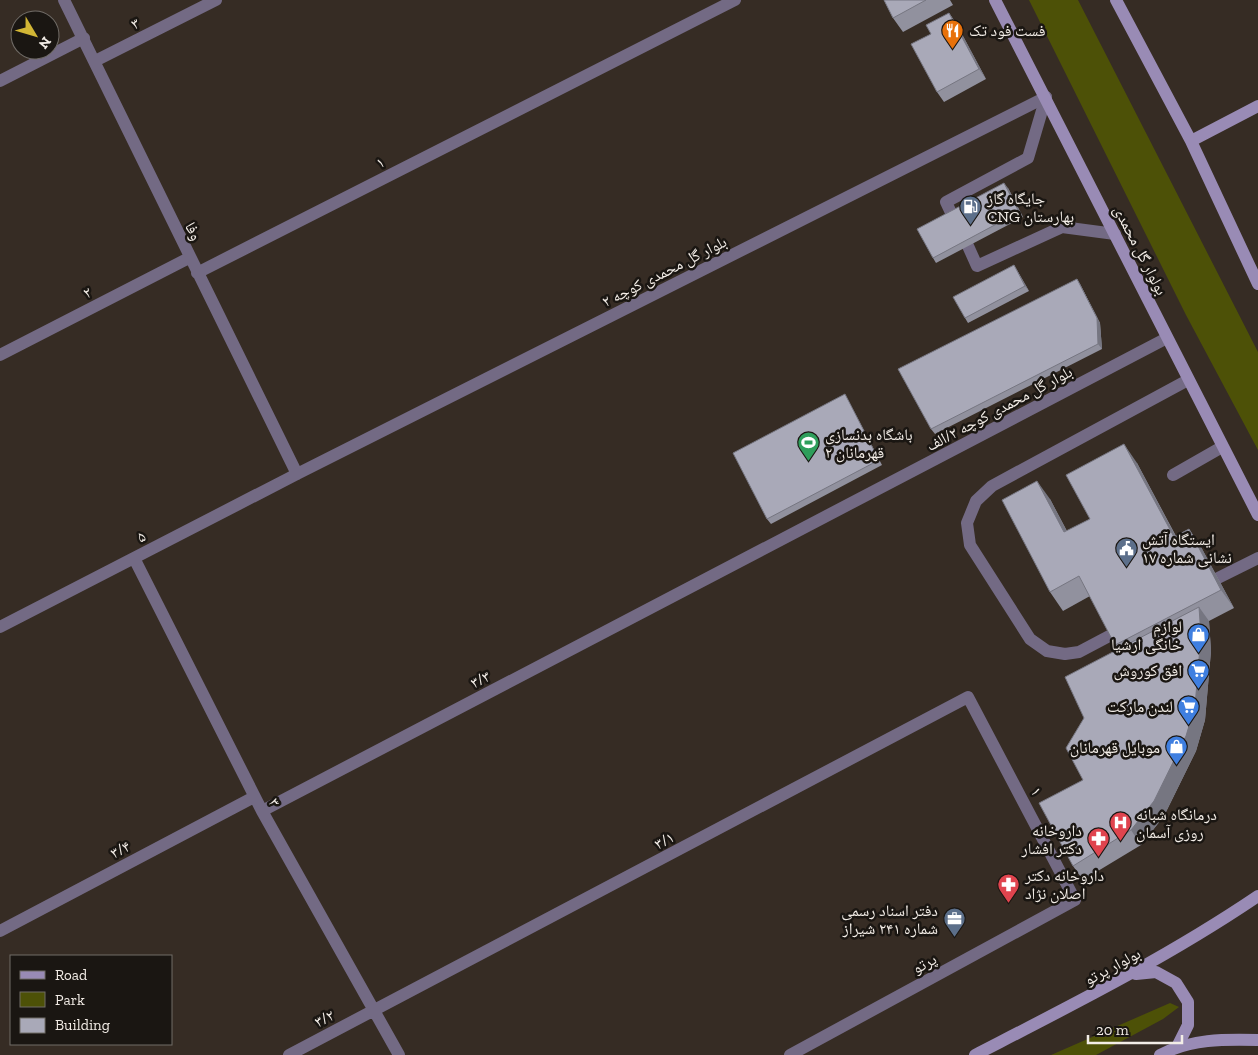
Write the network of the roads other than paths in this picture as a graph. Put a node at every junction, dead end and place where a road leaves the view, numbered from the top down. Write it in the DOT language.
graph roads {
  1 [pos="64,0"];
  2 [pos="216,0"];
  3 [pos="735,0"];
  4 [pos="995,0"];
  5 [pos="1116,0"];
  6 [pos="84,38"];
  7 [pos="95,61"];
  8 [pos="0,81"];
  9 [pos="1046,97"];
  10 [pos="1258,106"];
  11 [pos="1190,141"];
  12 [pos="952,217"];
  13 [pos="1115,234"];
  14 [pos="968,246"];
  15 [pos="189,258"];
  16 [pos="197,273"];
  17 [pos="1258,284"];
  18 [pos="1167,338"];
  19 [pos="0,355"];
  20 [pos="1188,380"];
  21 [pos="1222,448"];
  22 [pos="297,474"];
  23 [pos="1173,475"];
  24 [pos="1258,515"];
  25 [pos="134,558"];
  26 [pos="1258,558"];
  27 [pos="714,576"];
  28 [pos="1218,578"];
  29 [pos="0,627"];
  30 [pos="1113,634"];
  31 [pos="968,697"];
  32 [pos="254,797"];
  33 [pos="262,811"];
  34 [pos="1258,896"];
  35 [pos="1075,900"];
  36 [pos="0,931"];
  37 [pos="1133,974"];
  38 [pos="375,1010"];
  39 [pos="1258,1040"];
  40 [pos="1178,1045"];
  41 [pos="289,1055"];
  42 [pos="399,1055"];
  43 [pos="790,1055"];
  44 [pos="975,1055"];
  45 [pos="1160,1055"];
  1 -- 6 [label="street, وفا"];
  2 -- 7 [label="street, ۳"];
  3 -- 16 [label="street, ۱"];
  4 -- 9 [label="main road, بولوار گل محمدی"];
  5 -- 11 [label="main road"];
  6 -- 7 [label="street, وفا"];
  6 -- 8 [label="street"];
  7 -- 15 [label="street, وفا"];
  9 -- 12 [label="street"];
  9 -- 13 [label="main road, بولوار گل محمدی"];
  9 -- 22 [label="street, بلوار گل محمدی کوچه ۲"];
  10 -- 11 [label="main road"];
  11 -- 17 [label="main road"];
  13 -- 14 [label="street"];
  13 -- 18 [label="main road, بولوار گل محمدی"];
  15 -- 16 [label="street, وفا"];
  15 -- 19 [label="street, ۲"];
  16 -- 22 [label="street, وفا"];
  18 -- 20 [label="main road, بولوار گل محمدی"];
  18 -- 27 [label="street, بلوار گل محمدی کوچه ۲/الف"];
  20 -- 21 [label="main road, بولوار گل محمدی"];
  20 -- 30 [label="street"];
  21 -- 23 [label="street"];
  21 -- 24 [label="main road, بولوار گل محمدی"];
  22 -- 25 [label="street, ۵"];
  25 -- 29 [label="street, ۵"];
  25 -- 32 [label="street, ۳"];
  26 -- 28 [label="street"];
  27 -- 33 [label="street, ۳/۳"];
  31 -- 35 [label="street, ۱"];
  31 -- 38 [label="street, ۳/۱"];
  32 -- 33 [label="street, ۳"];
  32 -- 36 [label="street, ۳/۴"];
  33 -- 38 [label="street, ۳"];
  34 -- 37 [label="main road, بولوار پرتو"];
  35 -- 43 [label="street, پرتو"];
  37 -- 40 [label="main road"];
  37 -- 44 [label="main road, بولوار پرتو"];
  38 -- 41 [label="street, ۳/۲"];
  38 -- 42 [label="street, ۳"];
  39 -- 40 [label="main road"];
  40 -- 45 [label="main road"];
}
